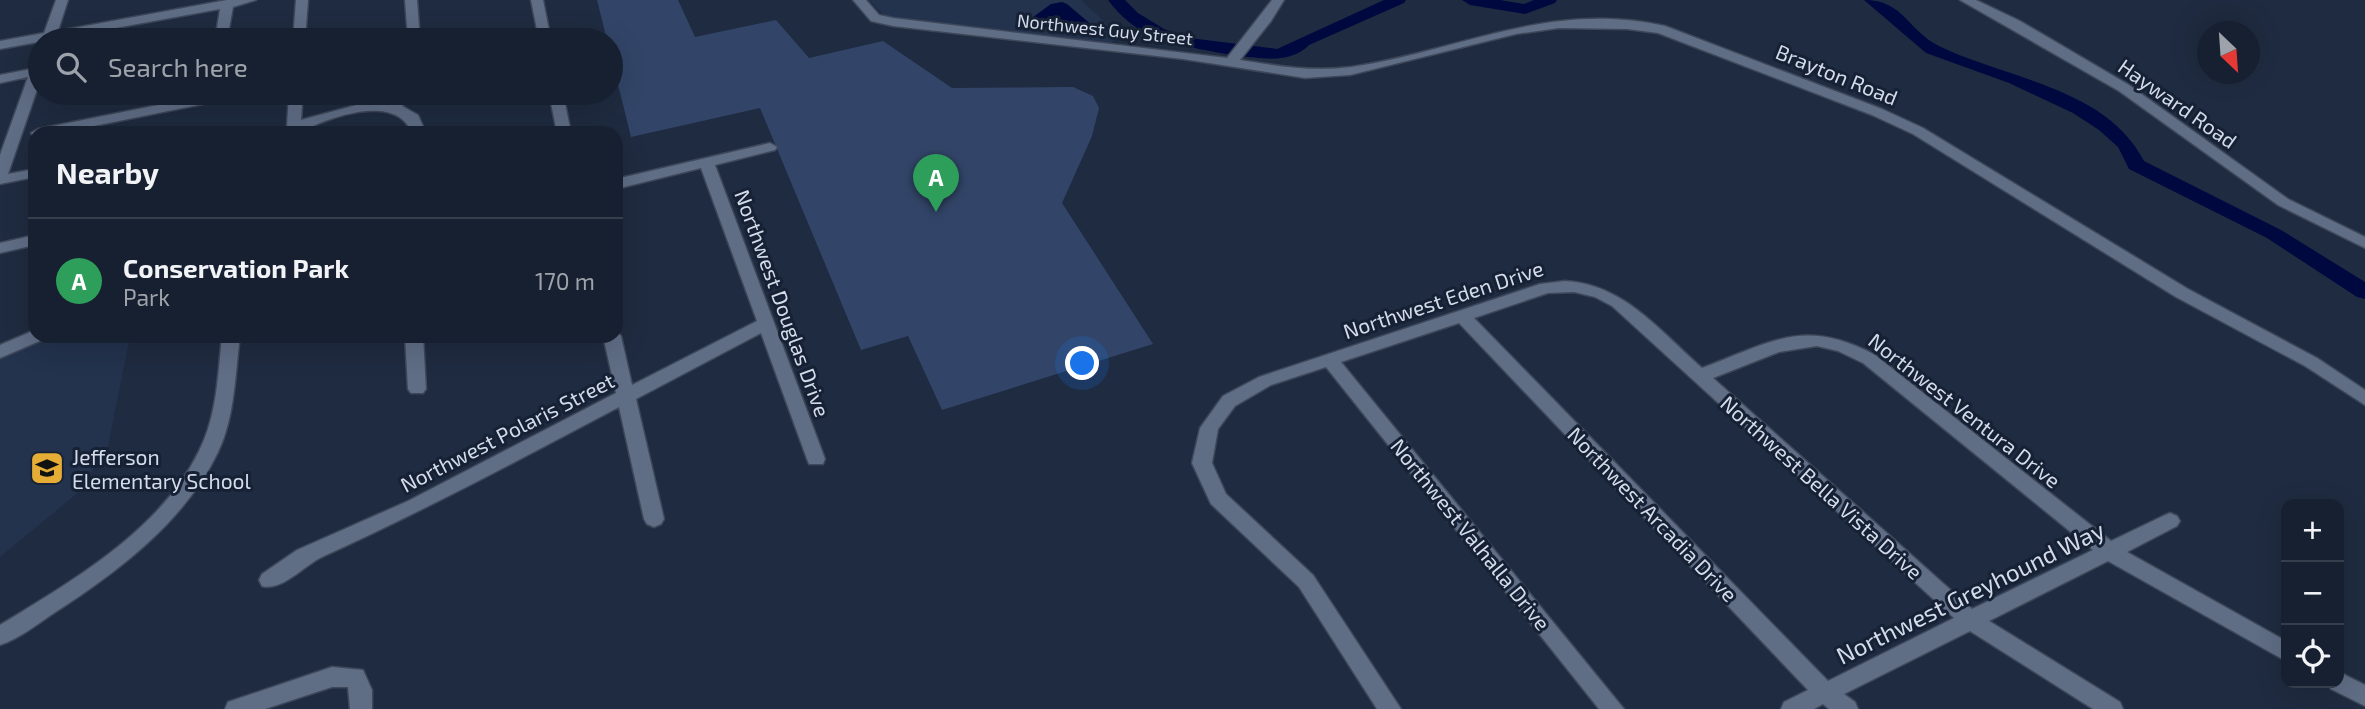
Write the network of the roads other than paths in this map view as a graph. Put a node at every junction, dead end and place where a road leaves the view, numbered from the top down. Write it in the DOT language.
graph roads {
  1 [pos="62,0"];
  2 [pos="250,0"];
  3 [pos="302,0"];
  4 [pos="411,0"];
  5 [pos="537,0"];
  6 [pos="859,0"];
  7 [pos="1278,0"];
  8 [pos="1966,0"];
  9 [pos="227,4"];
  10 [pos="178,6"];
  11 [pos="52,28"];
  12 [pos="89,28"];
  13 [pos="223,28"];
  14 [pos="300,28"];
  15 [pos="413,28"];
  16 [pos="543,28"];
  17 [pos="28,41"];
  18 [pos="0,45"];
  19 [pos="1232,60"];
  20 [pos="28,72"];
  21 [pos="0,79"];
  22 [pos="28,92"];
  23 [pos="178,105"];
  24 [pos="294,105"];
  25 [pos="395,105"];
  26 [pos="558,105"];
  27 [pos="392,107"];
  28 [pos="72,126"];
  29 [pos="290,126"];
  30 [pos="300,126"];
  31 [pos="418,126"];
  32 [pos="563,126"];
  33 [pos="28,135"];
  34 [pos="6,139"];
  35 [pos="770,147"];
  36 [pos="707,163"];
  37 [pos="28,174"];
  38 [pos="0,178"];
  39 [pos="623,182"];
  40 [pos="28,242"];
  41 [pos="2365,243"];
  42 [pos="0,248"];
  43 [pos="1572,285"];
  44 [pos="1462,314"];
  45 [pos="766,323"];
  46 [pos="28,340"];
  47 [pos="230,343"];
  48 [pos="414,343"];
  49 [pos="614,343"];
  50 [pos="0,352"];
  51 [pos="1329,359"];
  52 [pos="1700,376"];
  53 [pos="417,389"];
  54 [pos="627,396"];
  55 [pos="2365,399"];
  56 [pos="816,459"];
  57 [pos="654,519"];
  58 [pos="2170,521"];
  59 [pos="2110,552"];
  60 [pos="269,580"];
  61 [pos="1970,620"];
  62 [pos="0,636"];
  63 [pos="2281,649"];
  64 [pos="2344,685"];
  65 [pos="1825,693"];
  66 [pos="2365,696"];
  67 [pos="236,709"];
  68 [pos="361,709"];
  69 [pos="1390,709"];
  70 [pos="1613,709"];
  71 [pos="1792,709"];
  72 [pos="1847,709"];
  73 [pos="2112,709"];
  1 -- 11 [label="street"];
  2 -- 9 [label="street"];
  3 -- 14 [label="street"];
  4 -- 15 [label="street"];
  5 -- 16 [label="street"];
  6 -- 19 [label="street, Northwest Guy Street"];
  7 -- 19 [label="street"];
  8 -- 41 [label="street, Hayward Road"];
  9 -- 10 [label="street"];
  9 -- 13 [label="street"];
  10 -- 12 [label="street"];
  17 -- 18 [label="street"];
  19 -- 55 [label="street, Brayton Road"];
  20 -- 21 [label="street"];
  22 -- 34 [label="street"];
  23 -- 28 [label="street"];
  24 -- 29 [label="street"];
  25 -- 27 [label="street"];
  26 -- 32 [label="street"];
  27 -- 30 [label="street"];
  27 -- 31 [label="street"];
  33 -- 34 [label="street"];
  34 -- 38 [label="street"];
  35 -- 36 [label="street"];
  36 -- 39 [label="street"];
  36 -- 45 [label="street, Northwest Douglas Drive"];
  37 -- 38 [label="street"];
  40 -- 42 [label="street"];
  43 -- 44 [label="street, Northwest Eden Drive"];
  43 -- 52 [label="street, Northwest Bella Vista Drive"];
  44 -- 51 [label="street, Northwest Eden Drive"];
  44 -- 65 [label="street, Northwest Arcadia Drive"];
  45 -- 54 [label="street, Northwest Polaris Street"];
  45 -- 56 [label="street, Northwest Douglas Drive"];
  46 -- 50 [label="street"];
  47 -- 62 [label="street"];
  48 -- 53 [label="street"];
  49 -- 54 [label="street"];
  51 -- 69 [label="street, Northwest Eden Drive"];
  51 -- 70 [label="street, Northwest Valhalla Drive"];
  52 -- 59 [label="street, Northwest Ventura Drive"];
  52 -- 61 [label="street, Northwest Bella Vista Drive"];
  54 -- 57 [label="street"];
  54 -- 60 [label="street, Northwest Polaris Street"];
  58 -- 59 [label="street, Northwest Greyhound Way"];
  59 -- 61 [label="street, Northwest Greyhound Way"];
  59 -- 63 [label="street, Northwest Ventura Drive"];
  61 -- 65 [label="street, Northwest Greyhound Way"];
  61 -- 73 [label="street, Northwest Bella Vista Drive"];
  64 -- 66 [label="street"];
  65 -- 71 [label="street, Northwest Greyhound Way"];
  65 -- 72 [label="street, Northwest Arcadia Drive"];
  67 -- 68 [label="street"];
}
